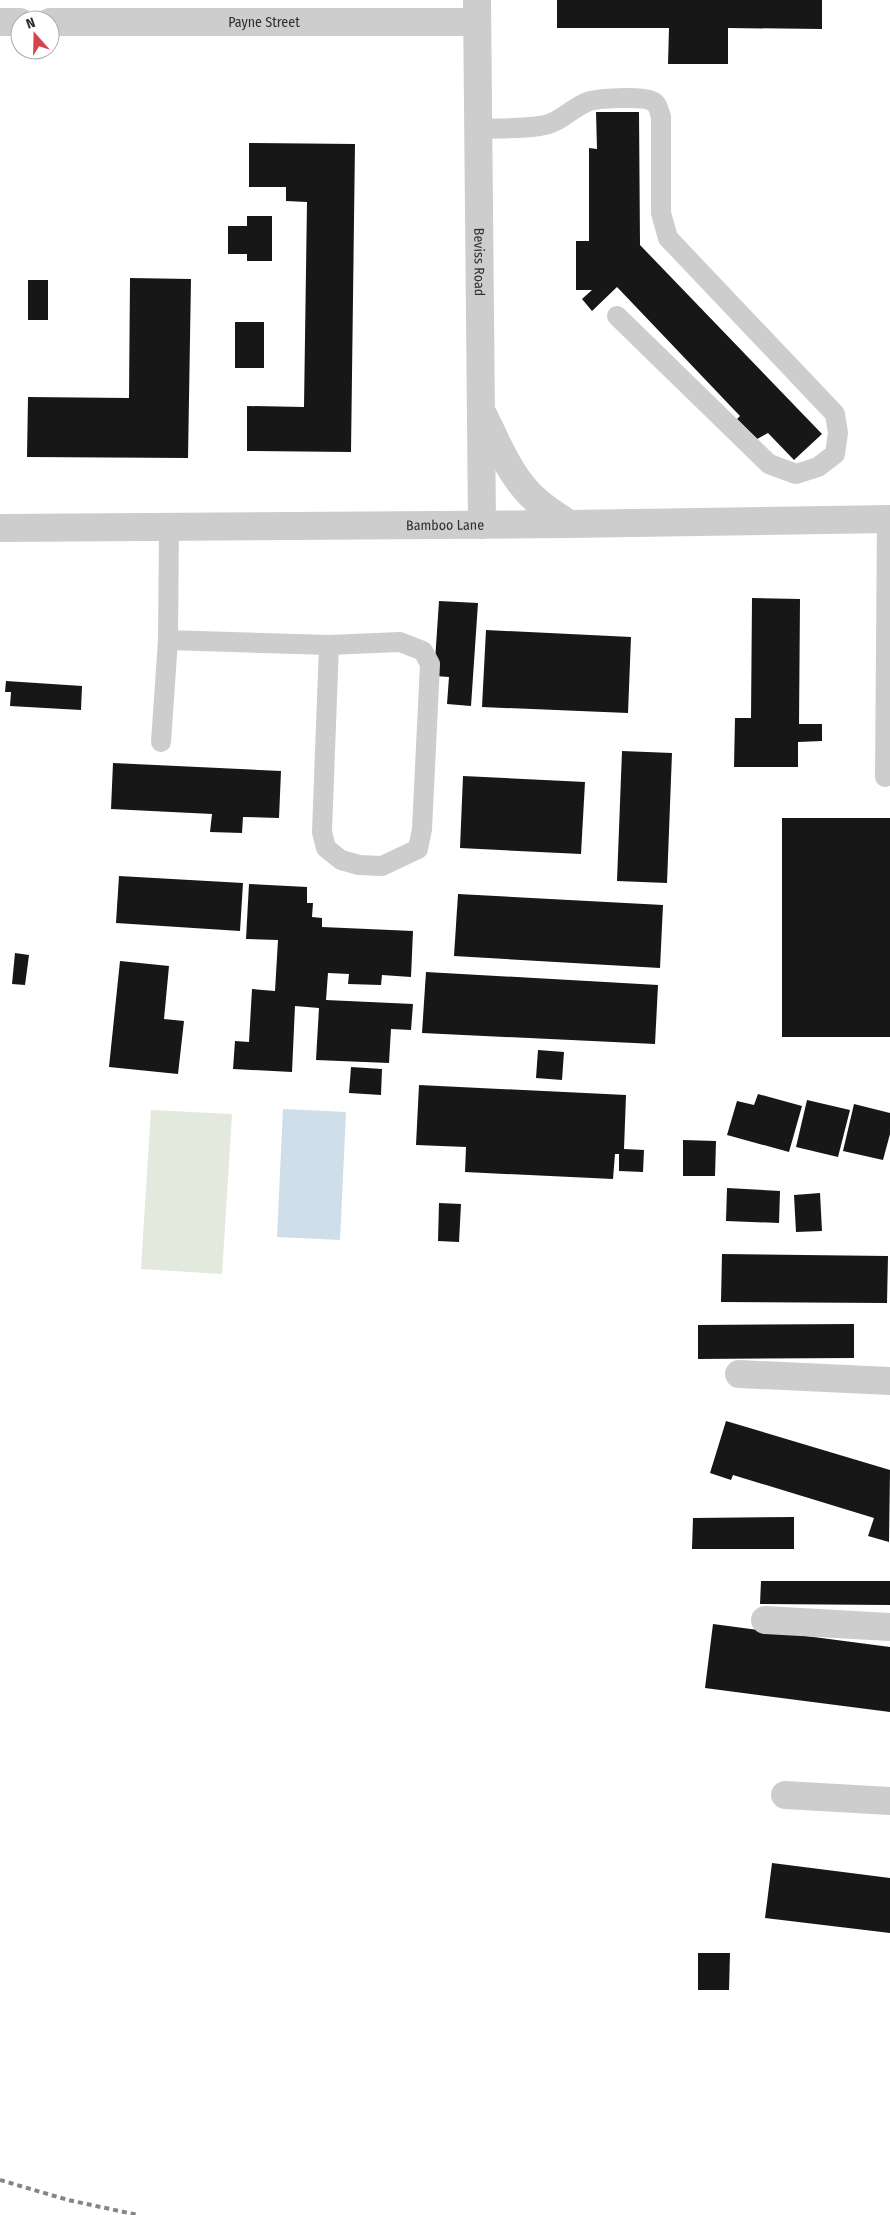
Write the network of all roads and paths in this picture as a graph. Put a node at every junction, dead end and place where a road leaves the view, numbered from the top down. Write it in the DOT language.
graph roads {
  1 [pos="477,11"];
  2 [pos="60,22"];
  3 [pos="479,129"];
  4 [pos="617,316"];
  5 [pos="480,408"];
  6 [pos="889,519"];
  7 [pos="569,524"];
  8 [pos="482,525"];
  9 [pos="169,526"];
  10 [pos="0,528"];
  11 [pos="168,640"];
  12 [pos="329,645"];
  13 [pos="161,742"];
  14 [pos="885,777"];
  15 [pos="739,1374"];
  16 [pos="890,1381"];
  17 [pos="766,1620"];
  18 [pos="890,1627"];
  19 [pos="785,1795"];
  20 [pos="890,1801"];
  1 -- 2 [label="street, Payne Street"];
  1 -- 3 [label="street, Beviss Road"];
  3 -- 4 [label="lane"];
  3 -- 5 [label="street, Beviss Road"];
  5 -- 7 [label="street"];
  5 -- 8 [label="street, Beviss Road"];
  6 -- 7 [label="street, Bamboo Lane"];
  6 -- 14 [label="lane"];
  7 -- 8 [label="street, Bamboo Lane"];
  8 -- 9 [label="street, Bamboo Lane"];
  9 -- 10 [label="street, Bamboo Lane"];
  9 -- 11 [label="lane"];
  11 -- 12 [label="lane"];
  11 -- 13 [label="lane"];
  12 -- 12 [label="lane"];
  15 -- 16 [label="street"];
  17 -- 18 [label="street"];
  19 -- 20 [label="street"];
}
